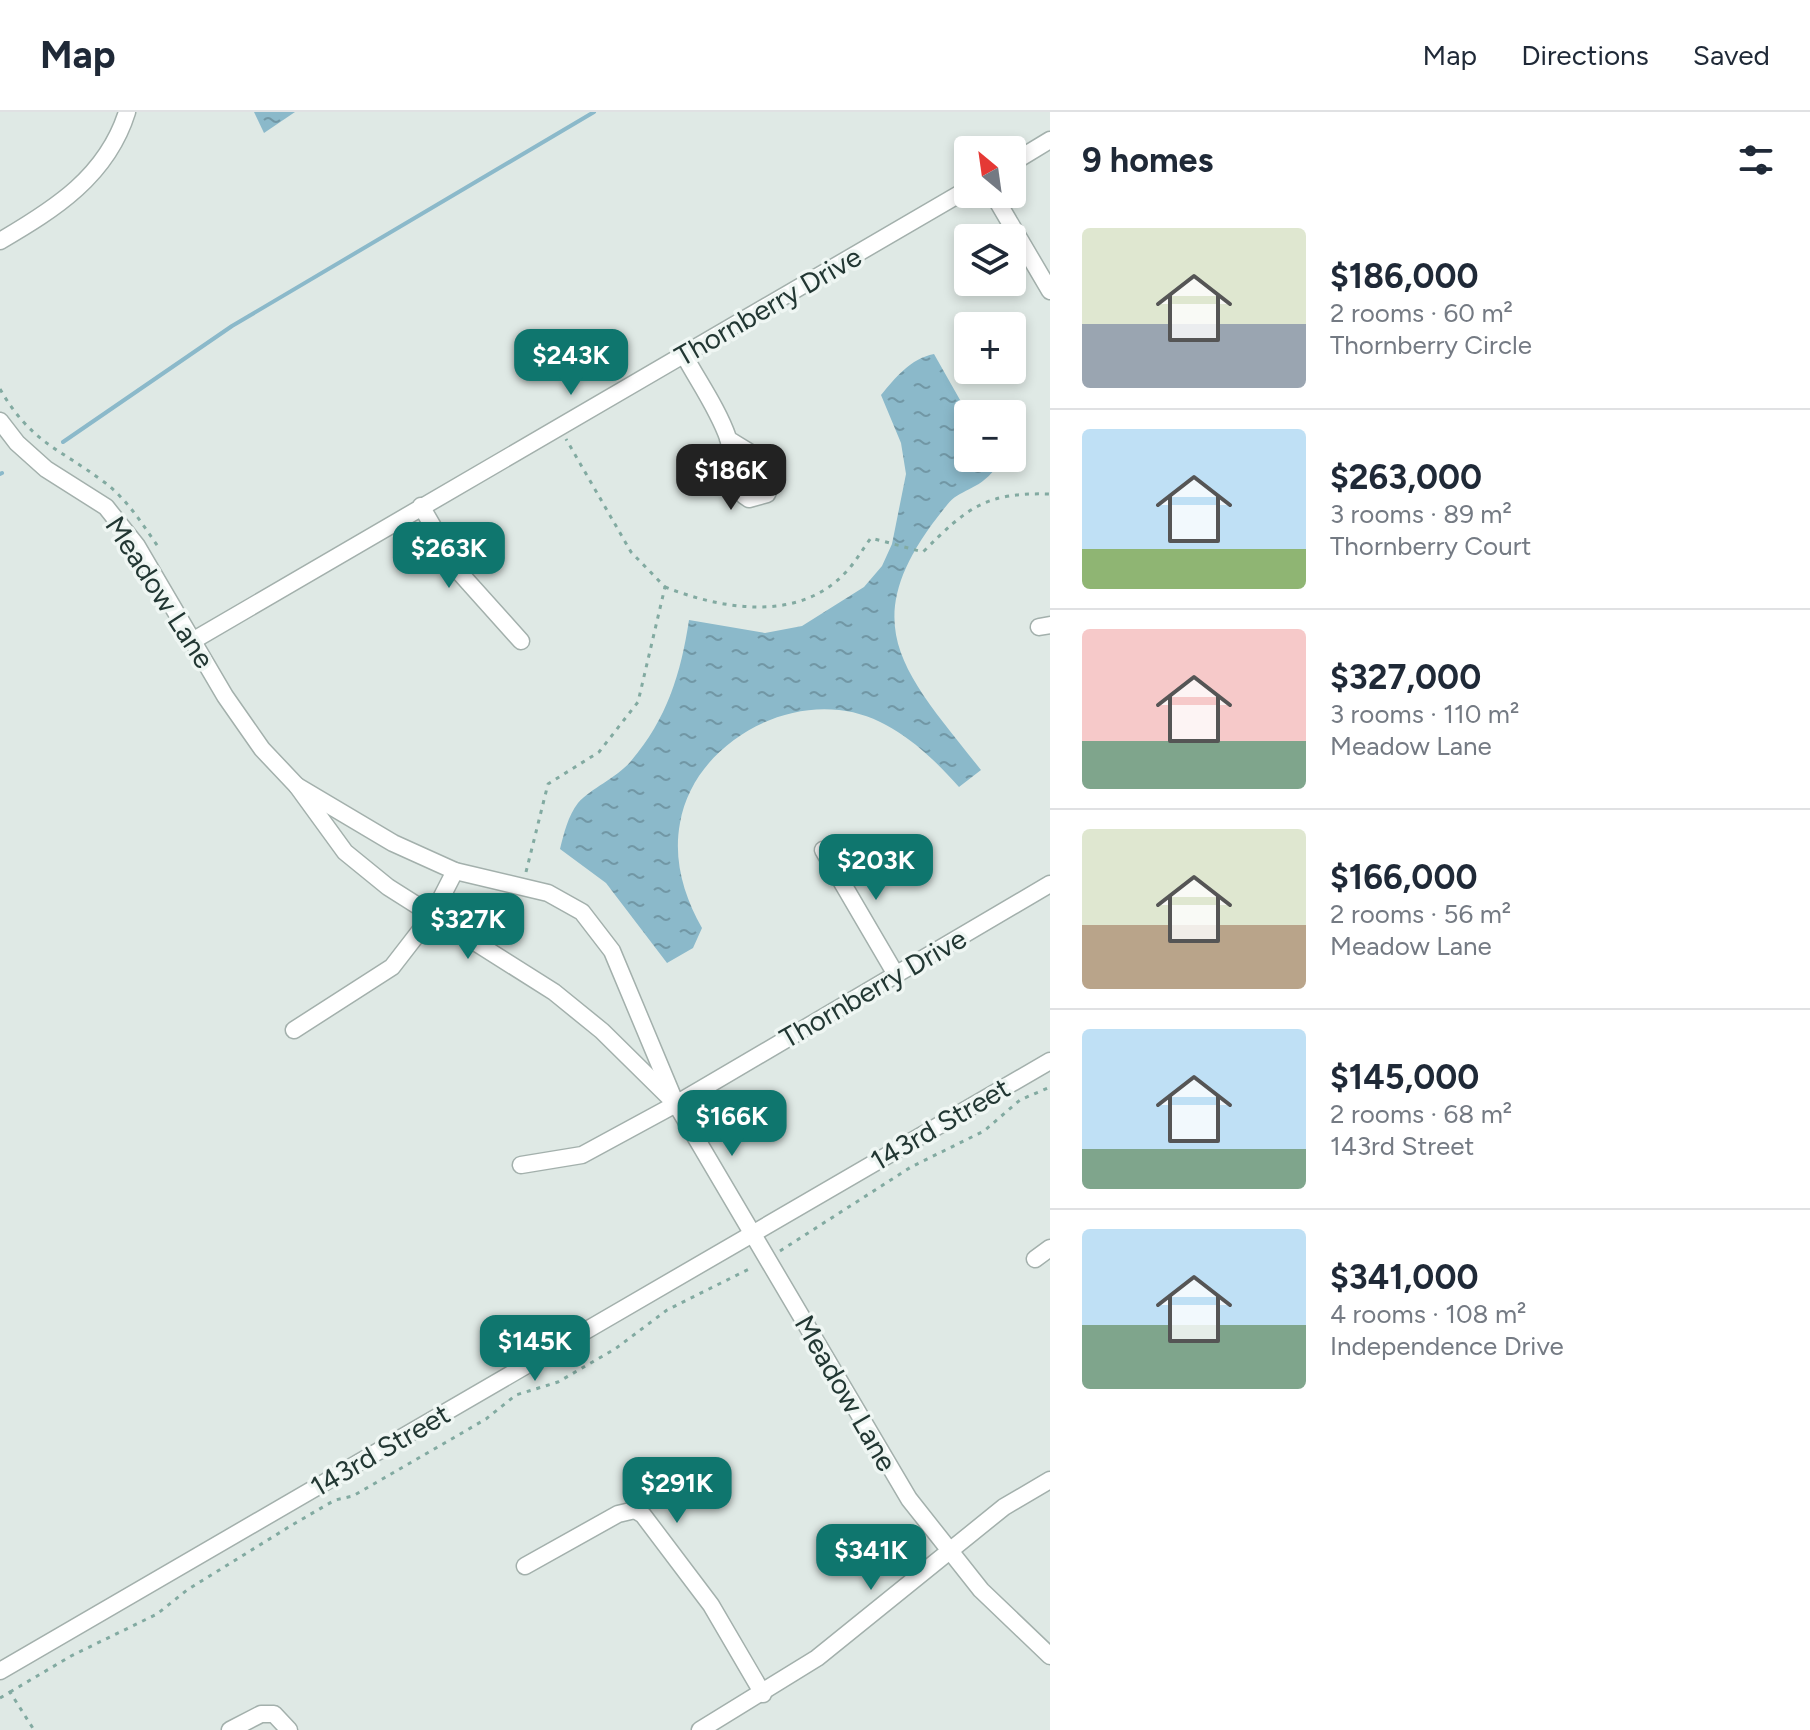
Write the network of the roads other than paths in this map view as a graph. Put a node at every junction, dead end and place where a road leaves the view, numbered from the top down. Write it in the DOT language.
graph roads {
  1 [pos="127,112"];
  2 [pos="1050,140"];
  3 [pos="1026,155"];
  4 [pos="954,197"];
  5 [pos="1001,208"];
  6 [pos="0,241"];
  7 [pos="1050,291"];
  8 [pos="684,355"];
  9 [pos="0,421"];
  10 [pos="728,439"];
  11 [pos="421,506"];
  12 [pos="194,640"];
  13 [pos="521,641"];
  14 [pos="297,786"];
  15 [pos="823,850"];
  16 [pos="455,871"];
  17 [pos="1050,884"];
  18 [pos="433,914"];
  19 [pos="895,973"];
  20 [pos="294,1030"];
  21 [pos="1050,1061"];
  22 [pos="676,1104"];
  23 [pos="521,1165"];
  24 [pos="753,1233"];
  25 [pos="1050,1248"];
  26 [pos="1035,1259"];
  27 [pos="1050,1480"];
  28 [pos="949,1553"];
  29 [pos="525,1566"];
  30 [pos="1050,1656"];
  31 [pos="0,1671"];
  32 [pos="763,1694"];
  33 [pos="230,1730"];
  34 [pos="289,1730"];
  35 [pos="700,1730"];
  1 -- 6 [label="street"];
  2 -- 3 [label="street"];
  4 -- 8 [label="street, Thornberry Drive"];
  5 -- 7 [label="street"];
  8 -- 10 [label="street"];
  8 -- 11 [label="street, Thornberry Drive"];
  9 -- 12 [label="street, Meadow Lane"];
  11 -- 12 [label="street, Thornberry Drive"];
  11 -- 13 [label="street"];
  12 -- 14 [label="street, Meadow Lane"];
  14 -- 16 [label="street, Meadow Lane"];
  14 -- 18 [label="street, Meadow Lane"];
  15 -- 19 [label="street"];
  16 -- 18 [label="street"];
  16 -- 22 [label="street, Meadow Lane"];
  17 -- 19 [label="street, Thornberry Drive"];
  18 -- 20 [label="street"];
  18 -- 22 [label="street, Meadow Lane"];
  19 -- 22 [label="street, Thornberry Drive"];
  21 -- 24 [label="street, 143rd Street"];
  22 -- 23 [label="street, Thornberry Drive"];
  22 -- 24 [label="street, Meadow Lane"];
  24 -- 28 [label="street, Meadow Lane"];
  24 -- 31 [label="street, 143rd Street"];
  25 -- 26 [label="street"];
  27 -- 28 [label="street"];
  28 -- 30 [label="street, Meadow Lane"];
  28 -- 32 [label="street"];
  29 -- 32 [label="street"];
  32 -- 35 [label="street"];
  33 -- 34 [label="street"];
}
